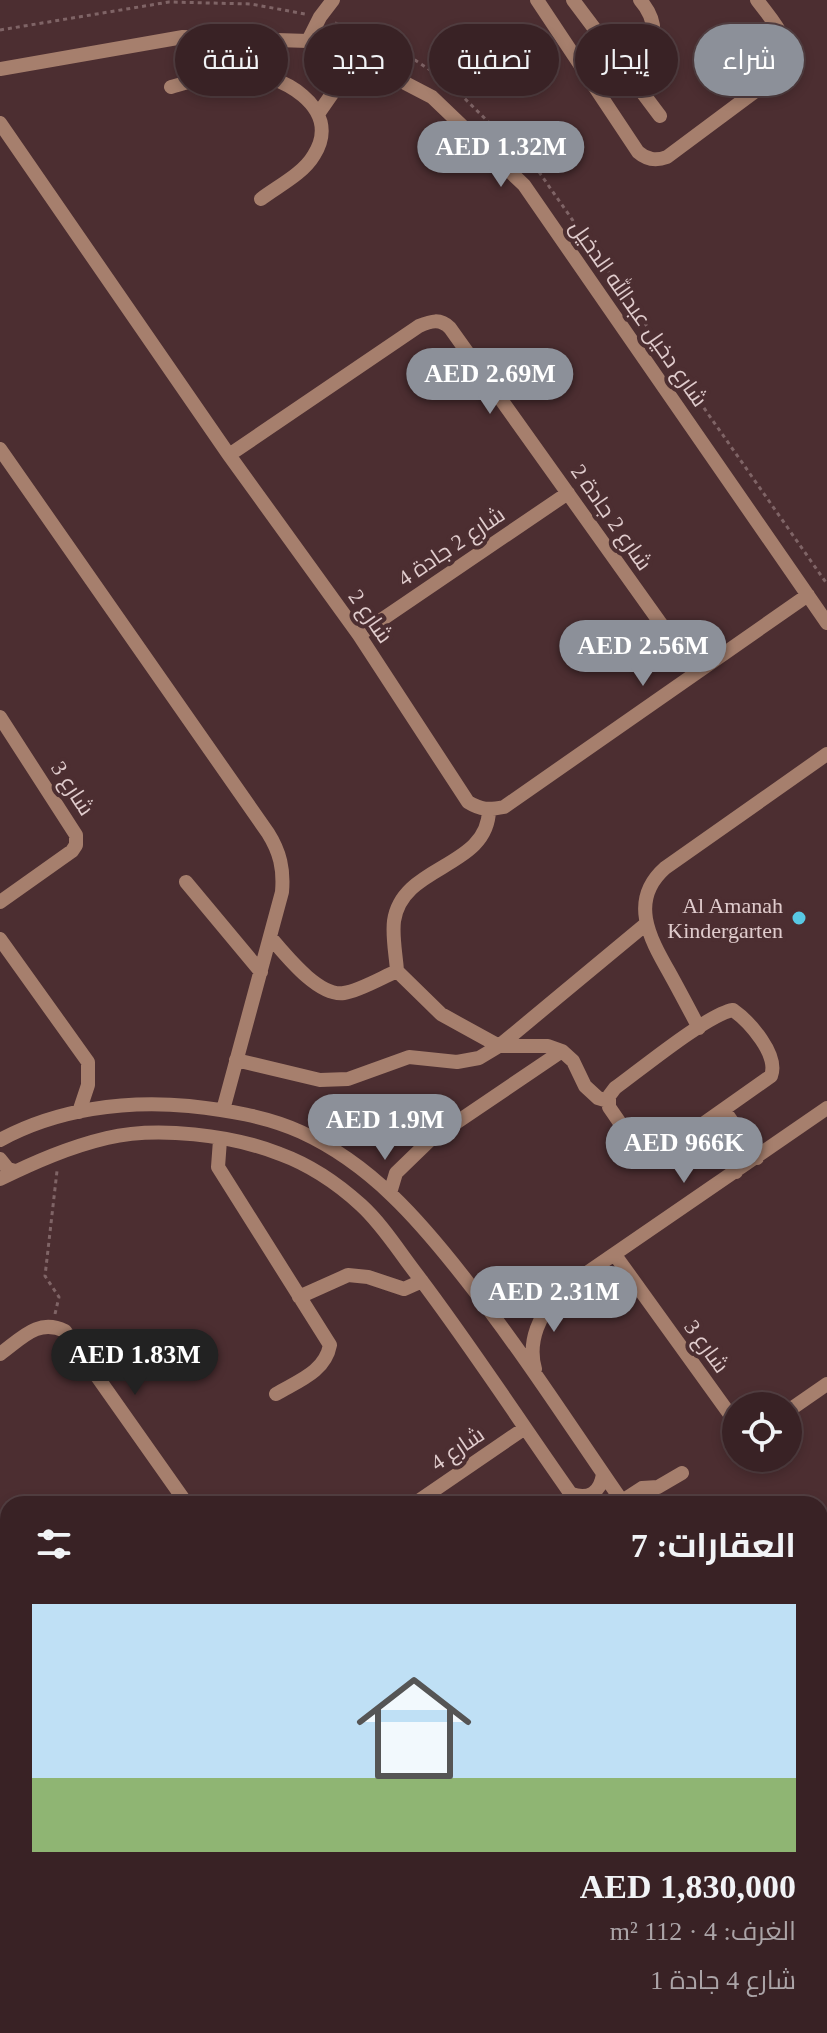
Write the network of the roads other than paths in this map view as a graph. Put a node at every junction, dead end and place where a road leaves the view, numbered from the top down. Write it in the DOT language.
graph roads {
  1 [pos="333,0"];
  2 [pos="537,0"];
  3 [pos="640,0"];
  4 [pos="757,0"];
  5 [pos="577,1"];
  6 [pos="316,24"];
  7 [pos="594,24"];
  8 [pos="652,24"];
  9 [pos="304,41"];
  10 [pos="0,69"];
  11 [pos="171,87"];
  12 [pos="413,87"];
  13 [pos="331,96"];
  14 [pos="646,96"];
  15 [pos="318,114"];
  16 [pos="660,116"];
  17 [pos="0,123"];
  18 [pos="261,199"];
  19 [pos="0,449"];
  20 [pos="229,455"];
  21 [pos="568,493"];
  22 [pos="808,595"];
  23 [pos="827,623"];
  24 [pos="359,635"];
  25 [pos="696,673"];
  26 [pos="0,717"];
  27 [pos="827,754"];
  28 [pos="489,810"];
  29 [pos="186,882"];
  30 [pos="0,902"];
  31 [pos="646,924"];
  32 [pos="270,937"];
  33 [pos="0,939"];
  34 [pos="397,971"];
  35 [pos="261,972"];
  36 [pos="699,1028"];
  37 [pos="499,1046"];
  38 [pos="562,1051"];
  39 [pos="236,1060"];
  40 [pos="608,1101"];
  41 [pos="827,1108"];
  42 [pos="223,1110"];
  43 [pos="724,1110"];
  44 [pos="79,1112"];
  45 [pos="704,1124"];
  46 [pos="220,1140"];
  47 [pos="1,1141"];
  48 [pos="757,1158"];
  49 [pos="0,1159"];
  50 [pos="15,1171"];
  51 [pos="736,1172"];
  52 [pos="0,1179"];
  53 [pos="390,1193"];
  54 [pos="615,1255"];
  55 [pos="422,1281"];
  56 [pos="562,1290"];
  57 [pos="475,1291"];
  58 [pos="299,1297"];
  59 [pos="0,1354"];
  60 [pos="537,1377"];
  61 [pos="827,1384"];
  62 [pos="276,1394"];
  63 [pos="802,1401"];
  64 [pos="722,1404"];
  65 [pos="525,1428"];
  66 [pos="682,1473"];
  67 [pos="603,1474"];
  68 [pos="181,1496"];
  69 [pos="426,1496"];
  70 [pos="572,1496"];
  71 [pos="586,1496"];
  72 [pos="619,1496"];
  73 [pos="631,1496"];
  1 -- 6 [label="street"];
  2 -- 4 [label="street"];
  3 -- 8 [label="street"];
  5 -- 7 [label="street"];
  9 -- 10 [label="street, شارع دخيل عبدالله الدخيل"];
  11 -- 15 [label="street"];
  12 -- 22 [label="street, شارع دخيل عبدالله الدخيل"];
  13 -- 15 [label="street"];
  14 -- 16 [label="street"];
  15 -- 18 [label="street"];
  17 -- 20 [label="street, شارع 2"];
  19 -- 32 [label="street"];
  20 -- 21 [label="street, شارع 2 جادة 2"];
  20 -- 24 [label="street, شارع 2"];
  21 -- 24 [label="street, شارع 2 جادة 4"];
  21 -- 25 [label="street, شارع 2 جادة 2"];
  22 -- 23 [label="street, شارع دخيل عبدالله الدخيل"];
  22 -- 25 [label="street"];
  24 -- 28 [label="street, شارع 2"];
  25 -- 28 [label="street"];
  26 -- 30 [label="street, شارع 3"];
  27 -- 31 [label="street"];
  28 -- 34 [label="street"];
  29 -- 35 [label="street"];
  31 -- 36 [label="street"];
  31 -- 37 [label="street"];
  32 -- 34 [label="street"];
  32 -- 35 [label="street"];
  33 -- 44 [label="street"];
  34 -- 37 [label="street"];
  35 -- 39 [label="street"];
  36 -- 40 [label="street"];
  36 -- 43 [label="street"];
  37 -- 38 [label="street"];
  37 -- 39 [label="street"];
  38 -- 40 [label="street"];
  38 -- 53 [label="street"];
  39 -- 42 [label="street"];
  40 -- 45 [label="street"];
  41 -- 48 [label="street"];
  42 -- 44 [label="street"];
  42 -- 53 [label="street"];
  43 -- 45 [label="street"];
  43 -- 48 [label="street"];
  44 -- 47 [label="street"];
  45 -- 51 [label="street"];
  46 -- 50 [label="street"];
  46 -- 55 [label="street"];
  46 -- 58 [label="street"];
  48 -- 51 [label="street"];
  49 -- 50 [label="street"];
  50 -- 52 [label="street"];
  51 -- 54 [label="street"];
  53 -- 57 [label="street"];
  54 -- 56 [label="street"];
  54 -- 64 [label="street, شارع 3"];
  55 -- 58 [label="street"];
  55 -- 65 [label="street"];
  56 -- 57 [label="street"];
  56 -- 60 [label="street"];
  57 -- 60 [label="street"];
  58 -- 62 [label="street"];
  59 -- 68 [label="street"];
  60 -- 67 [label="street"];
  61 -- 63 [label="street"];
  65 -- 69 [label="street, شارع 4"];
  65 -- 70 [label="street"];
  66 -- 73 [label="street"];
  67 -- 71 [label="street"];
  67 -- 72 [label="street"];
}
